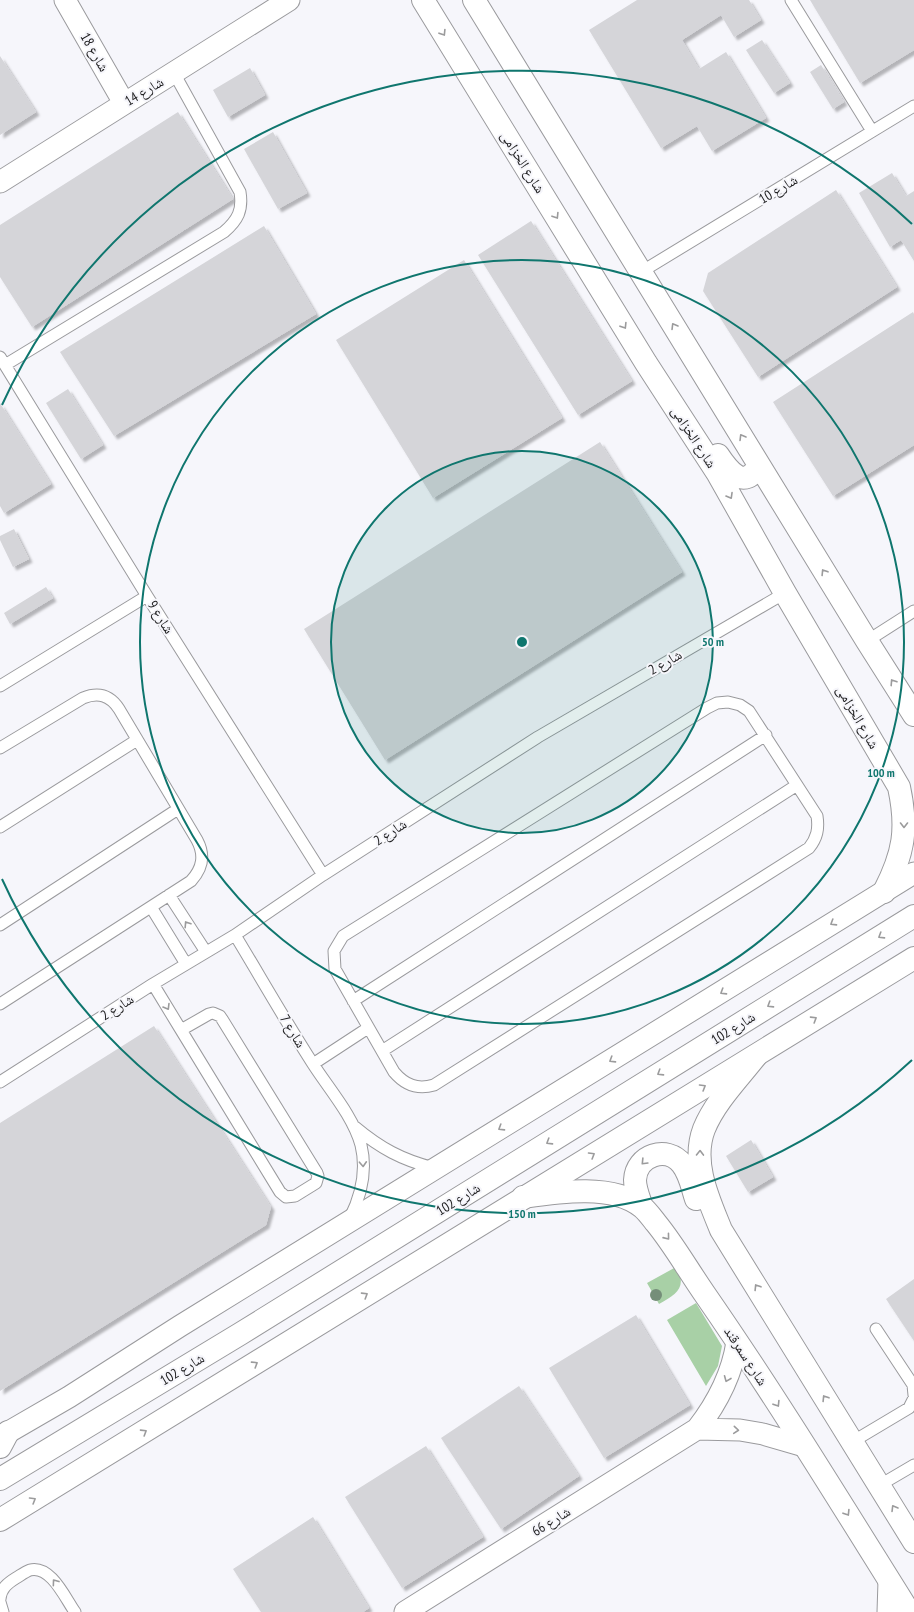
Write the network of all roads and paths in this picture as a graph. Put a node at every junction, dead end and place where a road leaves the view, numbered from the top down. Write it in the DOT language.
graph roads {
  1 [pos="65,0"];
  2 [pos="289,0"];
  3 [pos="423,0"];
  4 [pos="474,0"];
  5 [pos="791,0"];
  6 [pos="174,73"];
  7 [pos="124,103"];
  8 [pos="914,106"];
  9 [pos="872,131"];
  10 [pos="0,182"];
  11 [pos="641,272"];
  12 [pos="2,361"];
  13 [pos="646,363"];
  14 [pos="759,465"];
  15 [pos="785,592"];
  16 [pos="148,596"];
  17 [pos="914,612"];
  18 [pos="867,641"];
  19 [pos="0,686"];
  20 [pos="914,715"];
  21 [pos="766,735"];
  22 [pos="137,740"];
  23 [pos="0,748"];
  24 [pos="797,785"];
  25 [pos="907,794"];
  26 [pos="178,809"];
  27 [pos="0,827"];
  28 [pos="914,873"];
  29 [pos="323,875"];
  30 [pos="884,892"];
  31 [pos="169,895"];
  32 [pos="151,906"];
  33 [pos="914,916"];
  34 [pos="0,925"];
  35 [pos="235,935"];
  36 [pos="206,952"];
  37 [pos="914,958"];
  38 [pos="186,964"];
  39 [pos="153,984"];
  40 [pos="353,1001"];
  41 [pos="0,1004"];
  42 [pos="368,1028"];
  43 [pos="181,1030"];
  44 [pos="382,1051"];
  45 [pos="757,1054"];
  46 [pos="313,1064"];
  47 [pos="0,1082"];
  48 [pos="354,1126"];
  49 [pos="437,1168"];
  50 [pos="523,1197"];
  51 [pos="642,1207"];
  52 [pos="348,1223"];
  53 [pos="721,1230"];
  54 [pos="876,1329"];
  55 [pos="737,1342"];
  56 [pos="914,1395"];
  57 [pos="914,1398"];
  58 [pos="697,1429"];
  59 [pos="3,1439"];
  60 [pos="852,1442"];
  61 [pos="804,1446"];
  62 [pos="914,1465"];
  63 [pos="0,1479"];
  64 [pos="880,1485"];
  65 [pos="0,1520"];
  66 [pos="914,1542"];
  67 [pos="889,1581"];
  68 [pos="0,1600"];
  69 [pos="3,1612"];
  70 [pos="75,1612"];
  71 [pos="405,1612"];
  72 [pos="888,1612"];
  73 [pos="909,1612"];
  1 -- 7 [label="street, شارع 18"];
  2 -- 6 [label="street, شارع 14"];
  3 -- 13 [label="street, شارع الخزامى, one-way"];
  4 -- 11 [label="street"];
  5 -- 9 [label="lane"];
  6 -- 7 [label="street, شارع 14"];
  6 -- 12 [label="lane"];
  7 -- 10 [label="street, شارع 14"];
  8 -- 9 [label="lane, شارع 10"];
  9 -- 11 [label="lane, شارع 10"];
  14 -- 11 [label="street, one-way"];
  12 -- 16 [label="lane, شارع 9"];
  13 -- 14 [label="street"];
  13 -- 15 [label="street, شارع الخزامى, one-way"];
  18 -- 14 [label="street, one-way"];
  15 -- 25 [label="street, شارع الخزامى"];
  15 -- 29 [label="lane, شارع 2"];
  16 -- 19 [label="lane"];
  16 -- 29 [label="lane, شارع 9"];
  17 -- 18 [label="lane"];
  20 -- 18 [label="street, one-way"];
  21 -- 24 [label="lane"];
  21 -- 40 [label="lane"];
  21 -- 40 [label="lane"];
  22 -- 23 [label="lane"];
  22 -- 26 [label="lane"];
  22 -- 27 [label="lane"];
  24 -- 44 [label="lane"];
  24 -- 44 [label="lane"];
  25 -- 30 [label="street, شارع الخزامى, one-way"];
  26 -- 31 [label="lane"];
  26 -- 34 [label="lane"];
  28 -- 30 [label="street"];
  29 -- 35 [label="lane, شارع 2"];
  30 -- 49 [label="street, one-way"];
  31 -- 32 [label="lane"];
  36 -- 31 [label="lane, one-way"];
  32 -- 38 [label="lane"];
  32 -- 41 [label="lane"];
  33 -- 63 [label="street, شارع 102, one-way"];
  35 -- 36 [label="lane, شارع 2"];
  35 -- 46 [label="lane, شارع 7"];
  36 -- 38 [label="lane, شارع 2"];
  45 -- 37 [label="street, one-way"];
  38 -- 39 [label="lane, شارع 2"];
  39 -- 43 [label="lane, one-way"];
  39 -- 47 [label="lane, شارع 2"];
  40 -- 42 [label="lane"];
  42 -- 44 [label="lane"];
  42 -- 46 [label="lane"];
  43 -- 43 [label="lane"];
  50 -- 45 [label="street, one-way"];
  53 -- 45 [label="street, one-way"];
  46 -- 48 [label="lane, شارع 7"];
  48 -- 49 [label="lane, شارع 7"];
  48 -- 52 [label="lane, شارع 7, one-way"];
  49 -- 52 [label="street"];
  50 -- 51 [label="street, شارع سمرقند"];
  65 -- 50 [label="street, one-way"];
  53 -- 51 [label="street, one-way"];
  51 -- 55 [label="street, شارع سمرقند, one-way"];
  52 -- 59 [label="street"];
  60 -- 53 [label="street, one-way"];
  54 -- 56 [label="lane"];
  55 -- 58 [label="street, شارع 66, one-way"];
  55 -- 61 [label="street, شارع سمرقند, one-way"];
  57 -- 60 [label="lane"];
  58 -- 61 [label="street, one-way"];
  58 -- 71 [label="street, شارع 66"];
  60 -- 64 [label="street"];
  61 -- 67 [label="street, شارع سمرقند, one-way"];
  62 -- 64 [label="lane"];
  66 -- 64 [label="street, one-way"];
  67 -- 72 [label="street"];
  67 -- 73 [label="street, شارع سمرقند"];
  68 -- 69 [label="lane"];
  70 -- 68 [label="lane, one-way"];
}
